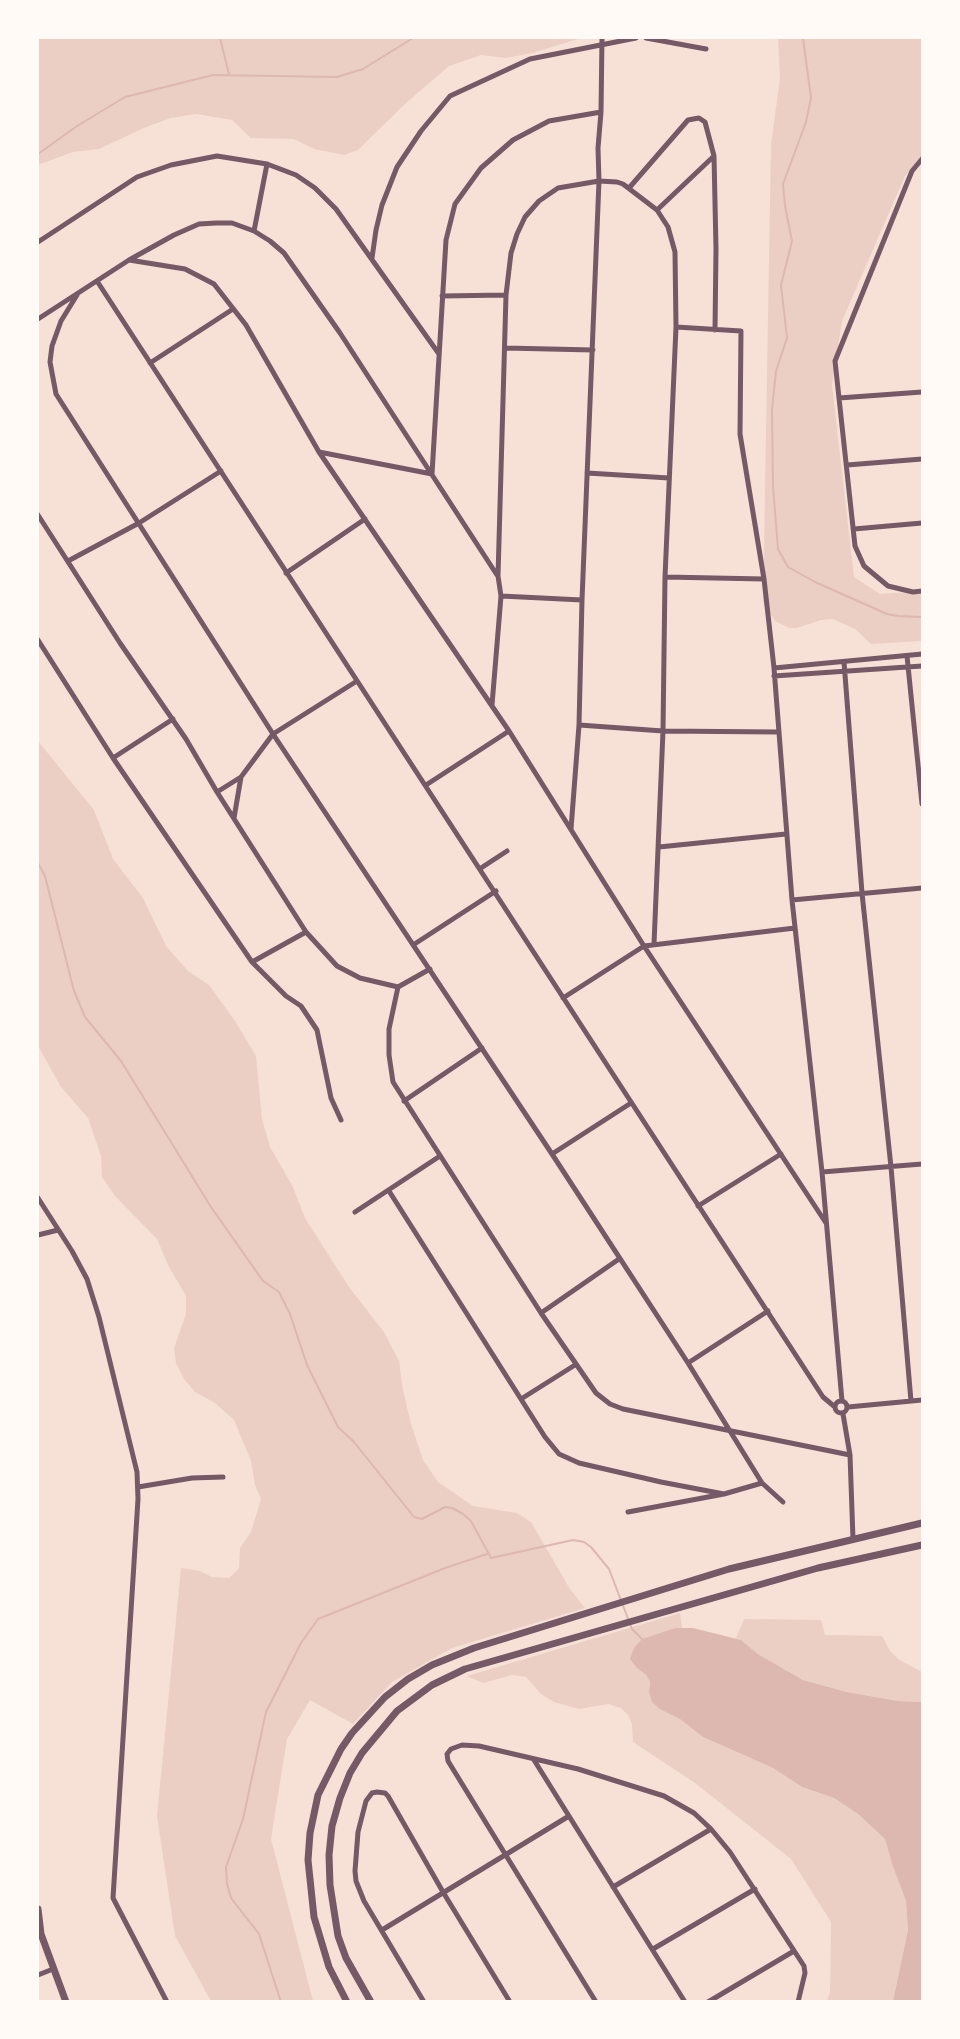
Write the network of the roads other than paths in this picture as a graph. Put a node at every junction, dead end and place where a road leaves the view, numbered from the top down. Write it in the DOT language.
graph roads {
  1 [pos="636,38"];
  2 [pos="646,38"];
  3 [pos="602,40"];
  4 [pos="706,49"];
  5 [pos="601,112"];
  6 [pos="714,156"];
  7 [pos="922,159"];
  8 [pos="267,165"];
  9 [pos="599,181"];
  10 [pos="629,188"];
  11 [pos="657,210"];
  12 [pos="254,231"];
  13 [pos="38,242"];
  14 [pos="372,258"];
  15 [pos="129,260"];
  16 [pos="97,281"];
  17 [pos="77,295"];
  18 [pos="506,295"];
  19 [pos="442,296"];
  20 [pos="233,309"];
  21 [pos="38,319"];
  22 [pos="676,327"];
  23 [pos="715,330"];
  24 [pos="505,348"];
  25 [pos="593,350"];
  26 [pos="440,356"];
  27 [pos="150,363"];
  28 [pos="922,392"];
  29 [pos="839,398"];
  30 [pos="319,452"];
  31 [pos="922,459"];
  32 [pos="847,465"];
  33 [pos="221,471"];
  34 [pos="587,473"];
  35 [pos="432,474"];
  36 [pos="669,478"];
  37 [pos="38,515"];
  38 [pos="365,519"];
  39 [pos="139,523"];
  40 [pos="922,523"];
  41 [pos="854,529"];
  42 [pos="68,561"];
  43 [pos="286,573"];
  44 [pos="498,576"];
  45 [pos="665,577"];
  46 [pos="764,579"];
  47 [pos="922,591"];
  48 [pos="501,596"];
  49 [pos="582,600"];
  50 [pos="38,640"];
  51 [pos="922,654"];
  52 [pos="907,656"];
  53 [pos="844,662"];
  54 [pos="922,666"];
  55 [pos="909,667"];
  56 [pos="774,668"];
  57 [pos="844,672"];
  58 [pos="774,676"];
  59 [pos="357,681"];
  60 [pos="492,705"];
  61 [pos="173,718"];
  62 [pos="579,725"];
  63 [pos="509,731"];
  64 [pos="663,731"];
  65 [pos="777,732"];
  66 [pos="273,734"];
  67 [pos="113,758"];
  68 [pos="241,777"];
  69 [pos="426,785"];
  70 [pos="217,792"];
  71 [pos="922,804"];
  72 [pos="234,818"];
  73 [pos="571,831"];
  74 [pos="786,834"];
  75 [pos="659,847"];
  76 [pos="507,851"];
  77 [pos="481,868"];
  78 [pos="922,888"];
  79 [pos="496,891"];
  80 [pos="862,893"];
  81 [pos="792,900"];
  82 [pos="795,928"];
  83 [pos="306,932"];
  84 [pos="654,944"];
  85 [pos="413,945"];
  86 [pos="644,946"];
  87 [pos="252,962"];
  88 [pos="429,969"];
  89 [pos="398,987"];
  90 [pos="563,998"];
  91 [pos="482,1048"];
  92 [pos="404,1101"];
  93 [pos="631,1103"];
  94 [pos="341,1120"];
  95 [pos="552,1154"];
  96 [pos="781,1154"];
  97 [pos="440,1156"];
  98 [pos="922,1164"];
  99 [pos="891,1167"];
  100 [pos="822,1172"];
  101 [pos="389,1191"];
  102 [pos="38,1197"];
  103 [pos="698,1206"];
  104 [pos="355,1212"];
  105 [pos="826,1223"];
  106 [pos="58,1230"];
  107 [pos="38,1235"];
  108 [pos="619,1259"];
  109 [pos="768,1311"];
  110 [pos="541,1313"];
  111 [pos="688,1363"];
  112 [pos="575,1365"];
  113 [pos="521,1399"];
  114 [pos="922,1400"];
  115 [pos="842,1401"];
  116 [pos="911,1401"];
  117 [pos="835,1407"];
  118 [pos="848,1407"];
  119 [pos="843,1414"];
  120 [pos="730,1432"];
  121 [pos="850,1455"];
  122 [pos="223,1477"];
  123 [pos="762,1483"];
  124 [pos="138,1487"];
  125 [pos="724,1494"];
  126 [pos="783,1502"];
  127 [pos="628,1512"];
  128 [pos="922,1522"];
  129 [pos="853,1539"];
  130 [pos="922,1545"];
  131 [pos="534,1760"];
  132 [pos="569,1816"];
  133 [pos="711,1829"];
  134 [pos="506,1853"];
  135 [pos="613,1887"];
  136 [pos="755,1889"];
  137 [pos="443,1892"];
  138 [pos="38,1909"];
  139 [pos="382,1930"];
  140 [pos="39,1935"];
  141 [pos="653,1949"];
  142 [pos="794,1951"];
  143 [pos="52,1969"];
  144 [pos="38,1975"];
  145 [pos="66,2001"];
  146 [pos="167,2001"];
  147 [pos="347,2001"];
  148 [pos="371,2001"];
  149 [pos="424,2001"];
  150 [pos="510,2001"];
  151 [pos="596,2001"];
  152 [pos="685,2001"];
  153 [pos="708,2001"];
  154 [pos="798,2001"];
  1 -- 3 [label="street"];
  2 -- 4 [label="street"];
  3 -- 5 [label="street"];
  3 -- 14 [label="street"];
  5 -- 9 [label="street"];
  5 -- 19 [label="street"];
  6 -- 10 [label="street"];
  6 -- 11 [label="street"];
  6 -- 23 [label="street"];
  7 -- 29 [label="street"];
  8 -- 12 [label="street"];
  8 -- 13 [label="street"];
  8 -- 14 [label="street"];
  9 -- 10 [label="street"];
  9 -- 18 [label="street"];
  9 -- 25 [label="street"];
  10 -- 11 [label="street"];
  11 -- 22 [label="street"];
  12 -- 15 [label="street"];
  12 -- 35 [label="street"];
  14 -- 26 [label="street"];
  15 -- 16 [label="street"];
  15 -- 20 [label="street"];
  16 -- 17 [label="street"];
  16 -- 27 [label="street"];
  17 -- 21 [label="street"];
  17 -- 39 [label="street"];
  18 -- 19 [label="street"];
  18 -- 24 [label="street"];
  19 -- 26 [label="street"];
  20 -- 27 [label="street"];
  20 -- 30 [label="street"];
  22 -- 23 [label="street"];
  22 -- 36 [label="street"];
  23 -- 46 [label="street"];
  24 -- 25 [label="street"];
  24 -- 44 [label="street"];
  25 -- 34 [label="street"];
  26 -- 35 [label="street"];
  27 -- 33 [label="street"];
  28 -- 29 [label="street"];
  29 -- 32 [label="street"];
  30 -- 35 [label="street"];
  30 -- 38 [label="street"];
  31 -- 32 [label="street"];
  32 -- 41 [label="street"];
  33 -- 39 [label="street"];
  33 -- 43 [label="street"];
  34 -- 36 [label="street"];
  34 -- 49 [label="street"];
  35 -- 44 [label="street"];
  36 -- 45 [label="street"];
  37 -- 42 [label="street"];
  38 -- 43 [label="street"];
  38 -- 60 [label="street"];
  39 -- 42 [label="street"];
  39 -- 66 [label="street"];
  40 -- 41 [label="street"];
  41 -- 47 [label="street"];
  42 -- 61 [label="street"];
  43 -- 59 [label="street"];
  44 -- 48 [label="street"];
  45 -- 46 [label="street"];
  45 -- 64 [label="street"];
  46 -- 56 [label="street"];
  48 -- 49 [label="street"];
  48 -- 60 [label="street"];
  49 -- 62 [label="street"];
  50 -- 67 [label="street"];
  51 -- 52 [label="street"];
  52 -- 53 [label="street"];
  52 -- 55 [label="street"];
  53 -- 56 [label="street"];
  53 -- 57 [label="street"];
  54 -- 55 [label="street"];
  55 -- 57 [label="street"];
  55 -- 71 [label="street"];
  56 -- 58 [label="street"];
  57 -- 58 [label="street"];
  57 -- 80 [label="street"];
  58 -- 65 [label="street"];
  59 -- 66 [label="street"];
  59 -- 69 [label="street"];
  60 -- 63 [label="street"];
  61 -- 67 [label="street"];
  61 -- 70 [label="street"];
  62 -- 64 [label="street"];
  62 -- 73 [label="street"];
  63 -- 69 [label="street"];
  63 -- 73 [label="street"];
  64 -- 65 [label="street"];
  64 -- 75 [label="street"];
  65 -- 74 [label="street"];
  66 -- 68 [label="street"];
  66 -- 85 [label="street"];
  67 -- 87 [label="street"];
  68 -- 70 [label="street"];
  68 -- 72 [label="street"];
  69 -- 77 [label="street"];
  70 -- 72 [label="street"];
  72 -- 83 [label="street"];
  73 -- 86 [label="street"];
  74 -- 75 [label="street"];
  74 -- 81 [label="street"];
  75 -- 84 [label="street"];
  76 -- 77 [label="street"];
  77 -- 79 [label="street"];
  78 -- 80 [label="street"];
  79 -- 85 [label="street"];
  79 -- 90 [label="street"];
  80 -- 81 [label="street"];
  80 -- 99 [label="street"];
  81 -- 82 [label="street"];
  82 -- 84 [label="street"];
  82 -- 100 [label="street"];
  83 -- 87 [label="street"];
  83 -- 89 [label="street"];
  84 -- 86 [label="street"];
  85 -- 88 [label="street"];
  86 -- 90 [label="street"];
  86 -- 96 [label="street"];
  87 -- 94 [label="street"];
  88 -- 89 [label="street"];
  88 -- 91 [label="street"];
  89 -- 92 [label="street"];
  90 -- 93 [label="street"];
  91 -- 92 [label="street"];
  91 -- 95 [label="street"];
  92 -- 97 [label="street"];
  93 -- 95 [label="street"];
  93 -- 103 [label="street"];
  95 -- 108 [label="street"];
  96 -- 103 [label="street"];
  96 -- 105 [label="street"];
  97 -- 101 [label="street"];
  97 -- 110 [label="street"];
  98 -- 99 [label="street"];
  99 -- 100 [label="street"];
  99 -- 116 [label="street"];
  100 -- 105 [label="street"];
  101 -- 104 [label="street"];
  101 -- 113 [label="street"];
  102 -- 106 [label="street"];
  103 -- 109 [label="street"];
  105 -- 115 [label="street"];
  106 -- 107 [label="street"];
  106 -- 124 [label="street"];
  108 -- 110 [label="street"];
  108 -- 111 [label="street"];
  109 -- 111 [label="street"];
  109 -- 117 [label="street"];
  110 -- 112 [label="street"];
  111 -- 120 [label="street"];
  112 -- 113 [label="street"];
  112 -- 120 [label="street"];
  113 -- 125 [label="street"];
  114 -- 116 [label="street"];
  115 -- 117 [label="street"];
  115 -- 118 [label="street"];
  116 -- 118 [label="street"];
  117 -- 119 [label="street"];
  118 -- 119 [label="street"];
  119 -- 121 [label="street"];
  120 -- 121 [label="street"];
  120 -- 123 [label="street"];
  121 -- 129 [label="street"];
  122 -- 124 [label="street"];
  123 -- 125 [label="street"];
  123 -- 126 [label="street"];
  124 -- 146 [label="street"];
  125 -- 127 [label="street"];
  128 -- 129 [label="street"];
  129 -- 147 [label="street"];
  130 -- 148 [label="street"];
  131 -- 132 [label="street"];
  131 -- 133 [label="street"];
  131 -- 134 [label="street"];
  132 -- 134 [label="street"];
  132 -- 135 [label="street"];
  133 -- 135 [label="street"];
  133 -- 136 [label="street"];
  134 -- 137 [label="street"];
  134 -- 151 [label="street"];
  135 -- 141 [label="street"];
  136 -- 141 [label="street"];
  136 -- 142 [label="street"];
  137 -- 139 [label="street"];
  137 -- 139 [label="street"];
  137 -- 150 [label="street"];
  138 -- 140 [label="street"];
  139 -- 149 [label="street"];
  140 -- 143 [label="street"];
  141 -- 152 [label="street"];
  142 -- 153 [label="street"];
  142 -- 154 [label="street"];
  143 -- 144 [label="street"];
  143 -- 145 [label="street"];
}
